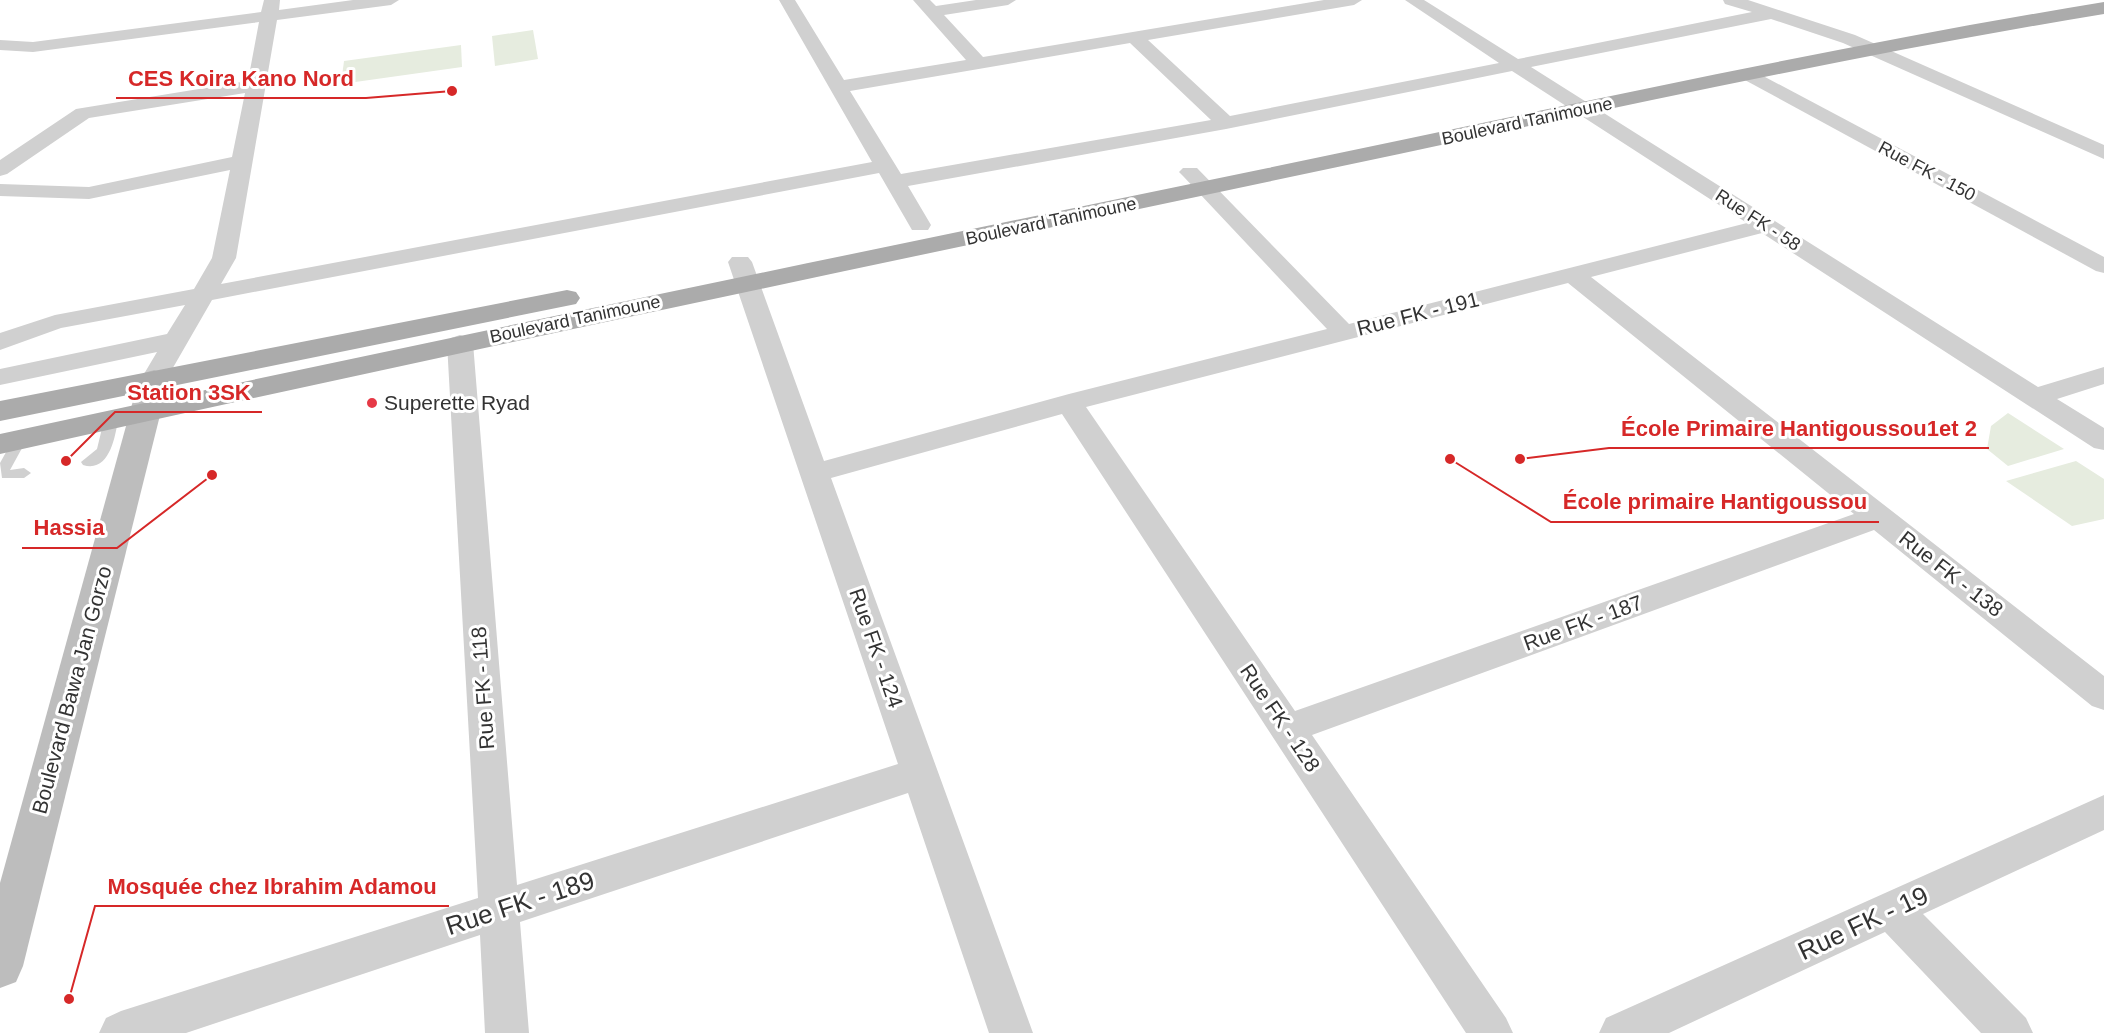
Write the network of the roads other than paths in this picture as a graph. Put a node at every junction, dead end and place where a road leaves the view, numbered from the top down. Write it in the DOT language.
graph roads {
  1 [pos="391,0"];
  2 [pos="787,0"];
  3 [pos="1008,0"];
  4 [pos="1266,0"];
  5 [pos="1354,0"];
  6 [pos="1413,0"];
  7 [pos="1705,0"];
  8 [pos="1713,0"];
  9 [pos="1731,0"];
  10 [pos="2026,0"];
  11 [pos="2085,0"];
  12 [pos="1789,2"];
  13 [pos="926,6"];
  14 [pos="2104,7"];
  15 [pos="269,8"];
  16 [pos="1282,11"];
  17 [pos="1763,12"];
  18 [pos="1134,37"];
  19 [pos="1849,39"];
  20 [pos="1875,51"];
  21 [pos="4,53"];
  22 [pos="979,64"];
  23 [pos="1514,65"];
  24 [pos="1750,75"];
  25 [pos="257,85"];
  26 [pos="838,87"];
  27 [pos="1574,103"];
  28 [pos="1226,123"];
  29 [pos="2103,151"];
  30 [pos="244,161"];
  31 [pos="0,170"];
  32 [pos="890,174"];
  33 [pos="1198,181"];
  34 [pos="0,190"];
  35 [pos="920,225"];
  36 [pos="1766,225"];
  37 [pos="2104,266"];
  38 [pos="744,273"];
  39 [pos="1572,274"];
  40 [pos="204,293"];
  41 [pos="1344,333"];
  42 [pos="177,340"];
  43 [pos="0,342"];
  44 [pos="460,343"];
  45 [pos="2104,375"];
  46 [pos="0,377"];
  47 [pos="2035,397"];
  48 [pos="1069,403"];
  49 [pos="136,404"];
  50 [pos="0,411"];
  51 [pos="10,441"];
  52 [pos="2104,441"];
  53 [pos="88,462"];
  54 [pos="24,473"];
  55 [pos="814,473"];
  56 [pos="1878,517"];
  57 [pos="2104,696"];
  58 [pos="1288,729"];
  59 [pos="920,773"];
  60 [pos="2104,812"];
  61 [pos="499,910"];
  62 [pos="1891,910"];
  63 [pos="0,966"];
  64 [pos="121,1033"];
  65 [pos="507,1033"];
  66 [pos="1011,1033"];
  67 [pos="1491,1033"];
  68 [pos="1621,1033"];
  69 [pos="2011,1033"];
  1 -- 15 [label="street"];
  2 -- 26 [label="street"];
  3 -- 13 [label="street"];
  4 -- 16 [label="street"];
  5 -- 16 [label="street"];
  6 -- 23 [label="street, Rue FK - 58"];
  7 -- 8 [label="lane"];
  9 -- 17 [label="street"];
  10 -- 19 [label="main road, Boulevard Tanimoune"];
  11 -- 14 [label="main road"];
  12 -- 17 [label="street"];
  13 -- 22 [label="street"];
  14 -- 20 [label="main road, Boulevard Tanimoune"];
  15 -- 21 [label="street"];
  15 -- 25 [label="street"];
  16 -- 18 [label="street"];
  17 -- 19 [label="street"];
  17 -- 23 [label="street"];
  18 -- 22 [label="street"];
  18 -- 28 [label="street"];
  19 -- 20 [label="street"];
  19 -- 27 [label="main road, Boulevard Tanimoune"];
  20 -- 24 [label="main road, Boulevard Tanimoune"];
  20 -- 29 [label="street"];
  22 -- 26 [label="street"];
  23 -- 27 [label="street, Rue FK - 58"];
  23 -- 28 [label="street"];
  24 -- 27 [label="main road, Boulevard Tanimoune"];
  24 -- 37 [label="street, Rue FK - 150"];
  25 -- 30 [label="street"];
  25 -- 31 [label="street"];
  26 -- 32 [label="street"];
  27 -- 33 [label="main road, Boulevard Tanimoune"];
  27 -- 36 [label="street, Rue FK - 58"];
  28 -- 32 [label="street"];
  30 -- 34 [label="street"];
  30 -- 40 [label="street"];
  32 -- 35 [label="street"];
  32 -- 40 [label="street"];
  33 -- 35 [label="main road, Boulevard Tanimoune"];
  33 -- 38 [label="main road, Boulevard Tanimoune"];
  33 -- 41 [label="street"];
  35 -- 38 [label="main road, Boulevard Tanimoune"];
  36 -- 39 [label="street, Rue FK - 191"];
  36 -- 47 [label="street, Rue FK - 58"];
  38 -- 44 [label="main road, Boulevard Tanimoune"];
  38 -- 49 [label="main road, Boulevard Tanimoune"];
  38 -- 55 [label="street, Rue FK - 124"];
  39 -- 41 [label="street, Rue FK - 191"];
  39 -- 56 [label="street, Rue FK - 138"];
  40 -- 42 [label="street"];
  40 -- 43 [label="street"];
  41 -- 48 [label="street, Rue FK - 191"];
  42 -- 46 [label="street"];
  42 -- 49 [label="street"];
  44 -- 49 [label="main road, Boulevard Tanimoune"];
  44 -- 61 [label="street, Rue FK - 118"];
  45 -- 47 [label="street"];
  47 -- 52 [label="street, Rue FK - 58"];
  48 -- 55 [label="street, Rue FK - 191"];
  48 -- 58 [label="street, Rue FK - 128"];
  49 -- 50 [label="main road, Boulevard Tanimoune"];
  49 -- 51 [label="main road, Boulevard Tanimoune"];
  49 -- 53 [label="lane"];
  49 -- 63 [label="main road, Boulevard Bawa Jan Gorzo"];
  51 -- 54 [label="lane"];
  55 -- 59 [label="street, Rue FK - 124"];
  56 -- 57 [label="street, Rue FK - 138"];
  56 -- 58 [label="street, Rue FK - 187"];
  58 -- 67 [label="street, Rue FK - 128"];
  59 -- 61 [label="street, Rue FK - 189"];
  59 -- 66 [label="street, Rue FK - 124"];
  60 -- 62 [label="street, Rue FK - 19"];
  61 -- 64 [label="street, Rue FK - 189"];
  61 -- 65 [label="street, Rue FK - 118"];
  62 -- 68 [label="street, Rue FK - 19"];
  62 -- 69 [label="street"];
}
